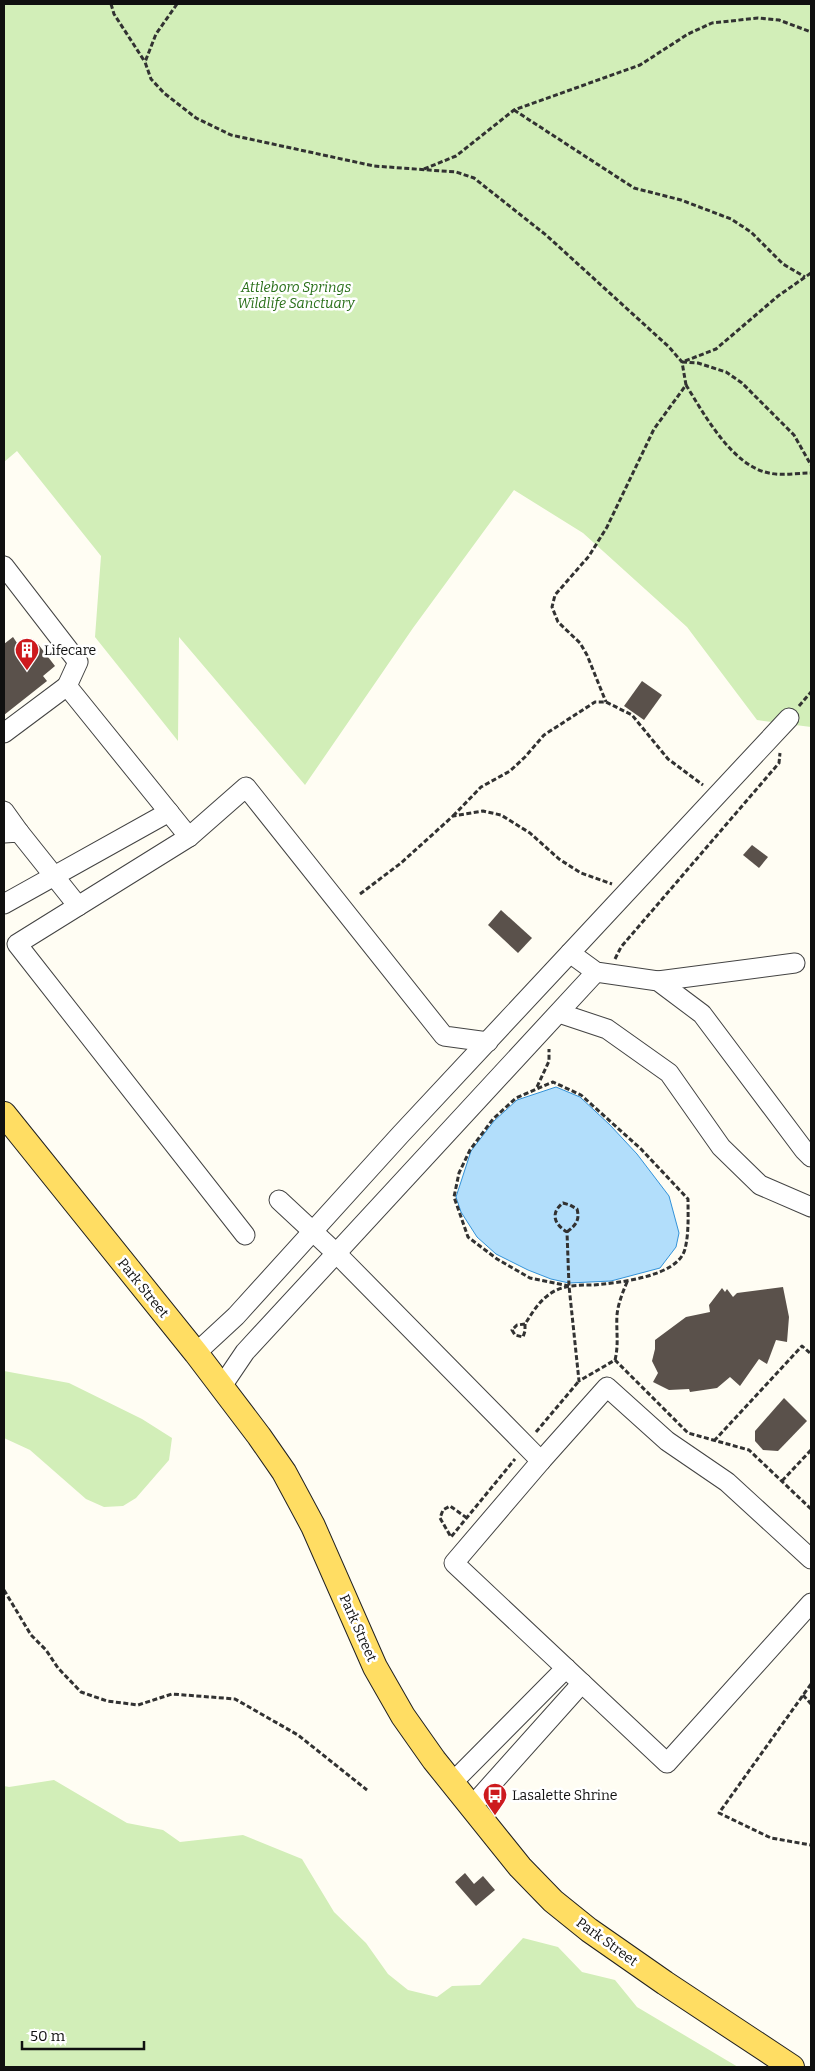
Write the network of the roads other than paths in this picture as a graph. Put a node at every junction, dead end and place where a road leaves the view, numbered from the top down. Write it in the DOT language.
graph roads {
  1 [pos="4,566"];
  2 [pos="67,686"];
  3 [pos="789,718"];
  4 [pos="4,733"];
  5 [pos="4,811"];
  6 [pos="168,812"];
  7 [pos="12,833"];
  8 [pos="188,837"];
  9 [pos="54,876"];
  10 [pos="4,904"];
  11 [pos="78,906"];
  12 [pos="570,953"];
  13 [pos="796,962"];
  14 [pos="596,972"];
  15 [pos="544,981"];
  16 [pos="658,981"];
  17 [pos="563,1008"];
  18 [pos="488,1042"];
  19 [pos="4,1114"];
  20 [pos="811,1157"];
  21 [pos="279,1200"];
  22 [pos="811,1207"];
  23 [pos="313,1232"];
  24 [pos="245,1235"];
  25 [pos="337,1254"];
  26 [pos="196,1353"];
  27 [pos="222,1386"];
  28 [pos="541,1461"];
  29 [pos="811,1559"];
  30 [pos="811,1603"];
  31 [pos="566,1668"];
  32 [pos="582,1683"];
  33 [pos="452,1783"];
  34 [pos="472,1806"];
  35 [pos="792,2067"];
  1 -- 2 [label="lane"];
  2 -- 4 [label="lane"];
  2 -- 6 [label="lane"];
  3 -- 12 [label="lane"];
  5 -- 7 [label="lane"];
  6 -- 8 [label="lane"];
  6 -- 9 [label="lane"];
  7 -- 9 [label="lane"];
  8 -- 11 [label="lane"];
  8 -- 18 [label="lane"];
  9 -- 10 [label="lane"];
  9 -- 11 [label="lane"];
  11 -- 24 [label="lane"];
  12 -- 14 [label="lane"];
  12 -- 15 [label="lane"];
  13 -- 16 [label="lane"];
  14 -- 16 [label="lane"];
  14 -- 17 [label="lane"];
  15 -- 17 [label="lane"];
  15 -- 18 [label="lane"];
  16 -- 20 [label="lane"];
  17 -- 22 [label="lane"];
  17 -- 25 [label="lane"];
  18 -- 23 [label="lane"];
  19 -- 26 [label="main road, Park Street"];
  21 -- 23 [label="lane"];
  23 -- 25 [label="lane"];
  23 -- 26 [label="lane"];
  25 -- 27 [label="lane"];
  25 -- 28 [label="lane"];
  26 -- 27 [label="main road, Park Street"];
  27 -- 33 [label="main road, Park Street"];
  28 -- 29 [label="lane"];
  28 -- 31 [label="lane"];
  30 -- 32 [label="lane"];
  31 -- 32 [label="lane"];
  31 -- 33 [label="lane"];
  32 -- 34 [label="lane"];
  33 -- 34 [label="main road, Park Street"];
  34 -- 35 [label="main road, Park Street"];
}
